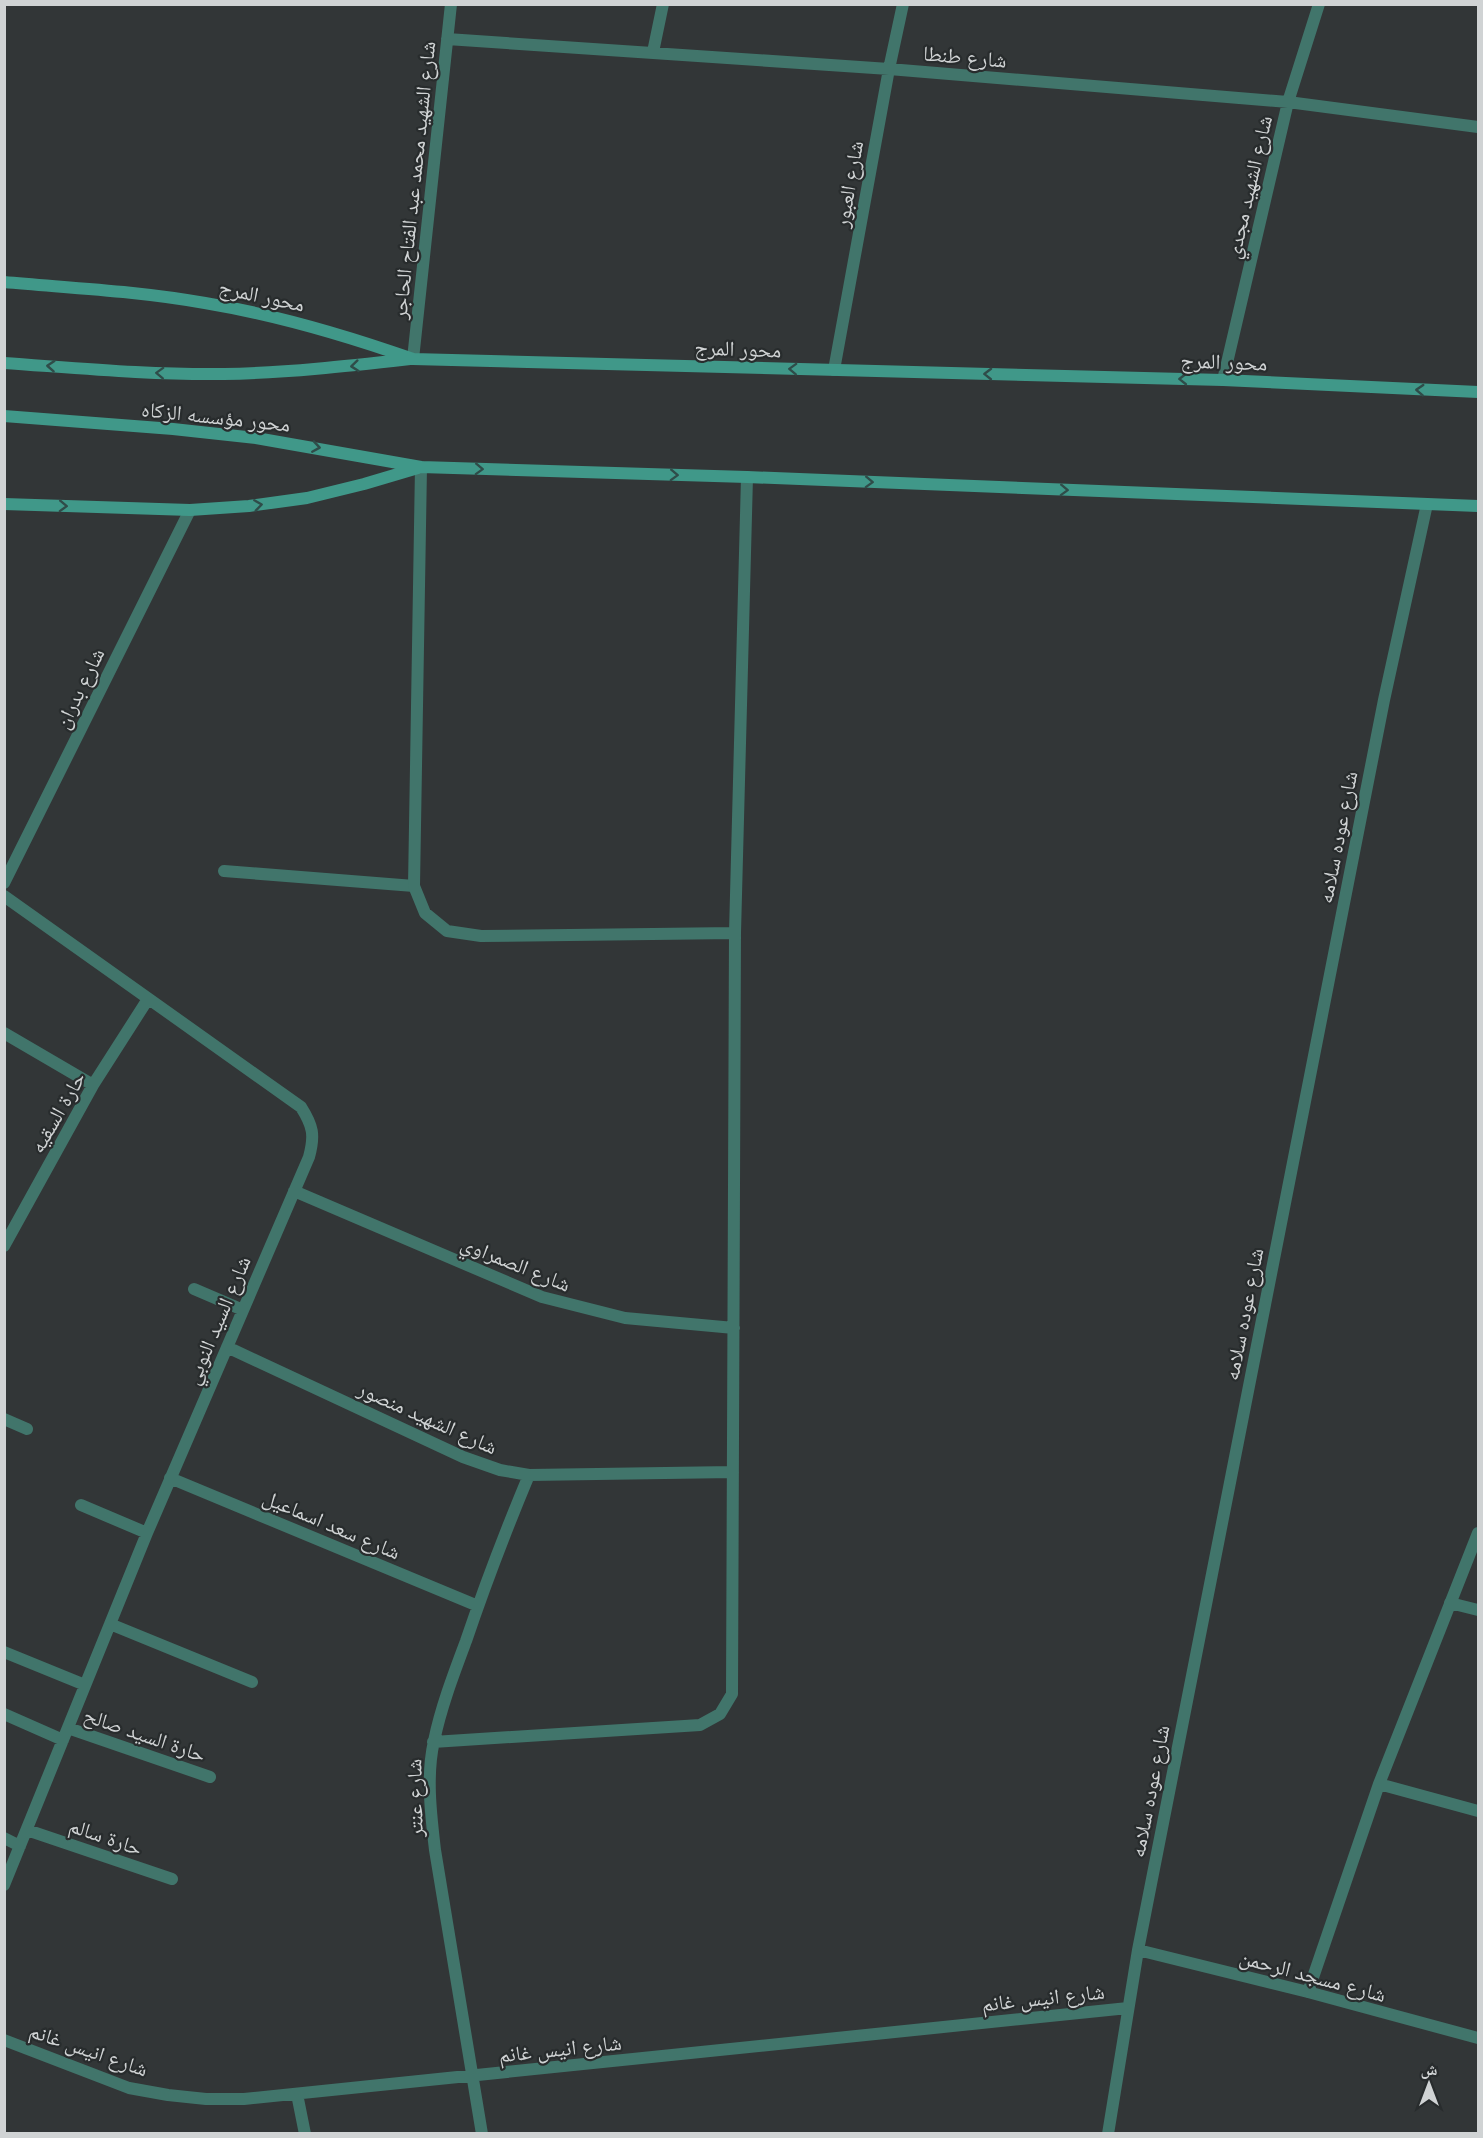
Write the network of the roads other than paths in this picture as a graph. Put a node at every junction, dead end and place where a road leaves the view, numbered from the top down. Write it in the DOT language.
graph roads {
  1 [pos="452,4"];
  2 [pos="663,4"];
  3 [pos="903,4"];
  4 [pos="1319,4"];
  5 [pos="447,39"];
  6 [pos="653,52"];
  7 [pos="889,69"];
  8 [pos="1288,102"];
  9 [pos="1479,127"];
  10 [pos="4,282"];
  11 [pos="413,359"];
  12 [pos="4,363"];
  13 [pos="834,370"];
  14 [pos="1223,380"];
  15 [pos="1479,392"];
  16 [pos="4,416"];
  17 [pos="421,467"];
  18 [pos="747,477"];
  19 [pos="4,504"];
  20 [pos="1427,504"];
  21 [pos="1479,506"];
  22 [pos="190,510"];
  23 [pos="8,867"];
  24 [pos="224,871"];
  25 [pos="4,883"];
  26 [pos="414,886"];
  27 [pos="4,896"];
  28 [pos="735,933"];
  29 [pos="148,999"];
  30 [pos="4,1033"];
  31 [pos="93,1085"];
  32 [pos="294,1191"];
  33 [pos="4,1246"];
  34 [pos="194,1288"];
  35 [pos="243,1310"];
  36 [pos="734,1328"];
  37 [pos="227,1347"];
  38 [pos="4,1419"];
  39 [pos="27,1429"];
  40 [pos="733,1472"];
  41 [pos="529,1475"];
  42 [pos="170,1478"];
  43 [pos="81,1505"];
  44 [pos="147,1533"];
  45 [pos="1479,1533"];
  46 [pos="1450,1603"];
  47 [pos="478,1606"];
  48 [pos="1479,1610"];
  49 [pos="110,1624"];
  50 [pos="4,1652"];
  51 [pos="252,1682"];
  52 [pos="85,1685"];
  53 [pos="4,1714"];
  54 [pos="66,1734"];
  55 [pos="433,1742"];
  56 [pos="210,1777"];
  57 [pos="1379,1784"];
  58 [pos="1479,1811"];
  59 [pos="27,1830"];
  60 [pos="4,1838"];
  61 [pos="20,1846"];
  62 [pos="172,1879"];
  63 [pos="4,1885"];
  64 [pos="1138,1950"];
  65 [pos="1308,1992"];
  66 [pos="1128,2008"];
  67 [pos="1479,2038"];
  68 [pos="4,2040"];
  69 [pos="473,2076"];
  70 [pos="297,2094"];
  71 [pos="305,2133"];
  72 [pos="482,2133"];
  73 [pos="1108,2133"];
  1 -- 5 [label="street, شارع الشهيد محمد عبد الفتاح الحاجر"];
  2 -- 6 [label="street"];
  3 -- 7 [label="street, شارع العبور"];
  4 -- 8 [label="street, شارع الشهيد مجدي"];
  5 -- 6 [label="street, شارع طنطا"];
  5 -- 11 [label="street, شارع الشهيد محمد عبد الفتاح الحاجر"];
  6 -- 7 [label="street, شارع طنطا"];
  7 -- 8 [label="street, شارع طنطا"];
  7 -- 13 [label="street, شارع العبور"];
  8 -- 9 [label="street, شارع طنطا"];
  8 -- 14 [label="street, شارع الشهيد مجدي"];
  10 -- 11 [label="main road, محور المرج"];
  11 -- 12 [label="main road, محور مؤسسه الزكاه, one-way"];
  13 -- 11 [label="main road, محور المرج, one-way"];
  14 -- 13 [label="main road, محور المرج, one-way"];
  15 -- 14 [label="main road, محور المرج, one-way"];
  16 -- 17 [label="main road, محور مؤسسه الزكاه, one-way"];
  17 -- 18 [label="main road, one-way"];
  22 -- 17 [label="main road, one-way"];
  17 -- 26 [label="street"];
  18 -- 20 [label="main road, one-way"];
  18 -- 28 [label="street"];
  19 -- 22 [label="main road, one-way"];
  20 -- 21 [label="main road"];
  20 -- 64 [label="street, شارع عوده سلامه"];
  22 -- 23 [label="street, شارع بدران"];
  23 -- 25 [label="street, شارع بدران"];
  24 -- 26 [label="street"];
  26 -- 28 [label="street"];
  27 -- 29 [label="street, شارع السيد النوبي"];
  28 -- 36 [label="street"];
  29 -- 31 [label="street, حارة السقيه"];
  29 -- 32 [label="street, شارع السيد النوبي"];
  30 -- 31 [label="street"];
  31 -- 33 [label="street, حارة السقيه"];
  32 -- 35 [label="street, شارع السيد النوبي"];
  32 -- 36 [label="street, شارع الصمراوي"];
  34 -- 35 [label="street"];
  35 -- 37 [label="street, شارع السيد النوبي"];
  36 -- 40 [label="street"];
  37 -- 41 [label="street, شارع الشهيد منصور"];
  37 -- 42 [label="street, شارع السيد النوبي"];
  38 -- 39 [label="street"];
  40 -- 41 [label="street, شارع الشهيد منصور"];
  40 -- 55 [label="street"];
  41 -- 47 [label="street, شارع عنتر"];
  42 -- 44 [label="street, شارع السيد النوبي"];
  42 -- 47 [label="street, شارع سعد اسماعيل"];
  43 -- 44 [label="street"];
  44 -- 49 [label="street, شارع السيد النوبي"];
  45 -- 46 [label="street"];
  46 -- 48 [label="street"];
  46 -- 57 [label="street"];
  47 -- 55 [label="street, شارع عنتر"];
  49 -- 51 [label="street"];
  49 -- 52 [label="street, شارع السيد النوبي"];
  50 -- 52 [label="street"];
  52 -- 54 [label="street, شارع السيد النوبي"];
  53 -- 54 [label="street, حارة السيد صالح"];
  54 -- 56 [label="street, حارة السيد صالح"];
  54 -- 59 [label="street, شارع السيد النوبي"];
  55 -- 69 [label="street, شارع عنتر"];
  57 -- 58 [label="street"];
  57 -- 65 [label="street"];
  59 -- 61 [label="street, شارع السيد النوبي"];
  59 -- 62 [label="street, حارة سالم"];
  60 -- 61 [label="street"];
  61 -- 63 [label="street, شارع السيد النوبي"];
  64 -- 65 [label="street, شارع مسجد الرحمن"];
  64 -- 66 [label="street, شارع عوده سلامه"];
  65 -- 67 [label="street, شارع مسجد الرحمن"];
  66 -- 69 [label="street, شارع انيس غانم"];
  66 -- 73 [label="street, شارع عوده سلامه"];
  68 -- 70 [label="street, شارع انيس غانم"];
  69 -- 70 [label="street, شارع انيس غانم"];
  69 -- 72 [label="street, شارع عنتر"];
  70 -- 71 [label="street"];
}
